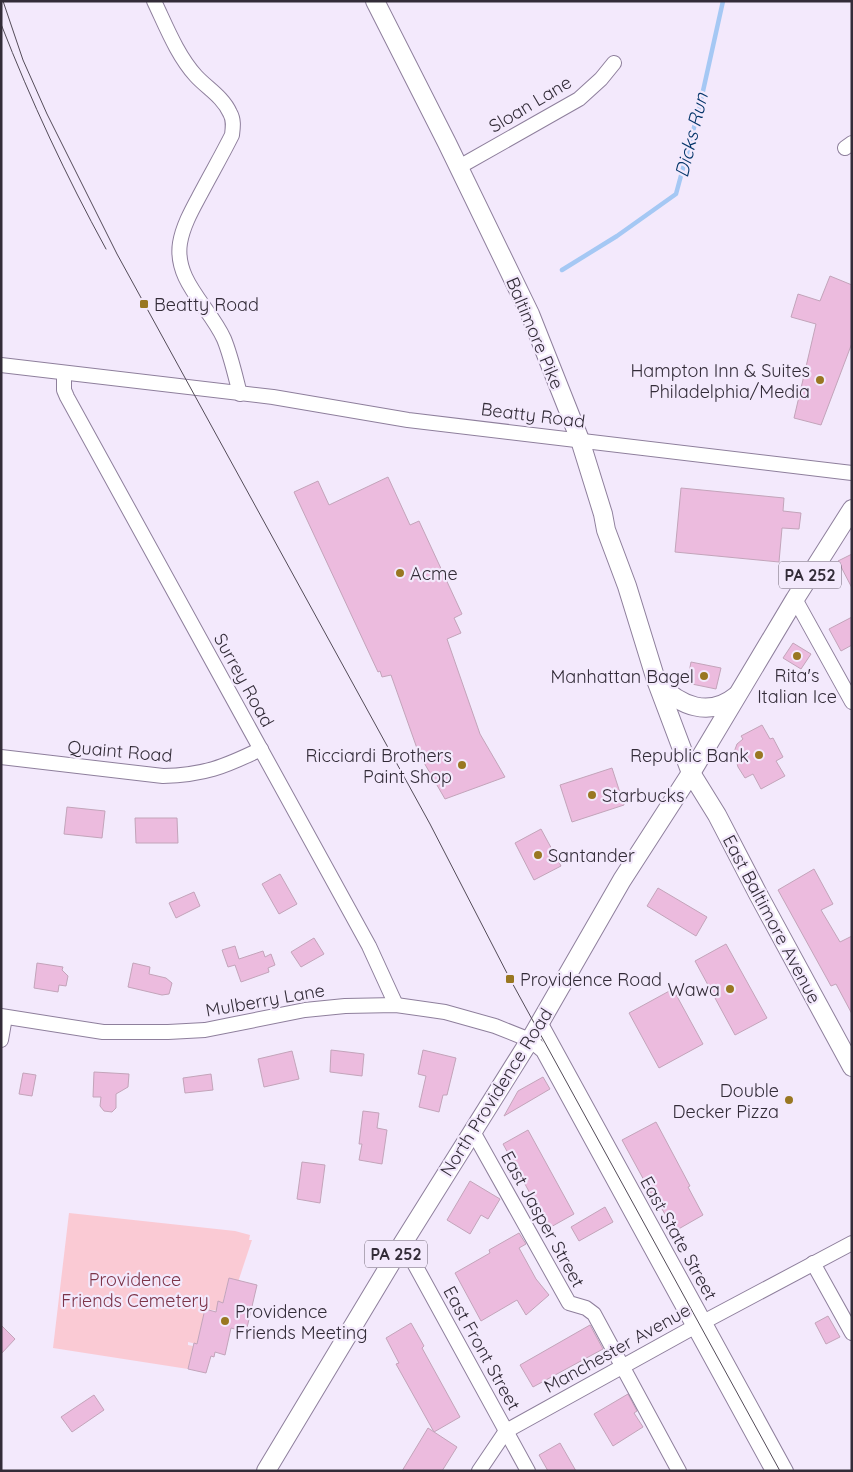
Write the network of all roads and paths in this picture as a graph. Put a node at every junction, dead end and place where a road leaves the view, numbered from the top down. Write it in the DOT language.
graph roads {
  1 [pos="154,1"];
  2 [pos="374,1"];
  3 [pos="614,63"];
  4 [pos="459,167"];
  5 [pos="1,365"];
  6 [pos="64,373"];
  7 [pos="240,394"];
  8 [pos="580,440"];
  9 [pos="852,472"];
  10 [pos="852,509"];
  11 [pos="795,599"];
  12 [pos="656,680"];
  13 [pos="738,694"];
  14 [pos="852,702"];
  15 [pos="261,749"];
  16 [pos="1,758"];
  17 [pos="691,773"];
  18 [pos="396,1005"];
  19 [pos="3,1016"];
  20 [pos="540,1022"];
  21 [pos="1,1040"];
  22 [pos="530,1040"];
  23 [pos="852,1066"];
  24 [pos="472,1130"];
  25 [pos="403,1243"];
  26 [pos="852,1243"];
  27 [pos="813,1263"];
  28 [pos="699,1324"];
  29 [pos="852,1333"];
  30 [pos="623,1367"];
  31 [pos="506,1431"];
  32 [pos="266,1471"];
  33 [pos="479,1471"];
  34 [pos="528,1471"];
  35 [pos="679,1471"];
  36 [pos="773,1471"];
  37 [pos="786,1471"];
  1 -- 7 [label="street"];
  2 -- 4 [label="main road, Baltimore Pike"];
  3 -- 4 [label="street, Sloan Lane"];
  4 -- 8 [label="main road, Baltimore Pike"];
  5 -- 6 [label="street, Beatty Road"];
  6 -- 7 [label="street, Beatty Road"];
  6 -- 15 [label="street, Surrey Road"];
  7 -- 8 [label="street, Beatty Road"];
  8 -- 9 [label="street, Beatty Road"];
  8 -- 12 [label="main road, Baltimore Pike"];
  10 -- 11 [label="main road, North Providence Road / PA 252"];
  11 -- 13 [label="main road, North Providence Road / PA 252"];
  11 -- 14 [label="street"];
  12 -- 13 [label="main road"];
  12 -- 17 [label="main road, East Baltimore Avenue"];
  13 -- 17 [label="main road, North Providence Road / PA 252"];
  15 -- 16 [label="street, Quaint Road"];
  15 -- 18 [label="street, Surrey Road"];
  17 -- 20 [label="main road, North Providence Road / PA 252"];
  17 -- 23 [label="main road, East Baltimore Avenue"];
  18 -- 19 [label="street, Mulberry Lane"];
  18 -- 22 [label="street, Mulberry Lane"];
  19 -- 21 [label="street"];
  20 -- 22 [label="main road, North Providence Road / PA 252"];
  20 -- 28 [label="street, East State Street"];
  22 -- 24 [label="main road, North Providence Road / PA 252"];
  22 -- 28 [label="street, East State Street"];
  24 -- 25 [label="main road, North Providence Road / PA 252"];
  24 -- 30 [label="street, East Jasper Street"];
  25 -- 31 [label="street, East Front Street"];
  25 -- 32 [label="main road, North Providence Road / PA 252"];
  26 -- 27 [label="street, Manchester Avenue"];
  27 -- 28 [label="street, Manchester Avenue"];
  27 -- 29 [label="street"];
  28 -- 30 [label="street, Manchester Avenue"];
  28 -- 36 [label="street, East State Street"];
  28 -- 37 [label="street, East State Street"];
  30 -- 31 [label="street, Manchester Avenue"];
  30 -- 35 [label="street, East Jasper Street"];
  31 -- 33 [label="street"];
  31 -- 34 [label="street, East Front Street"];
}
